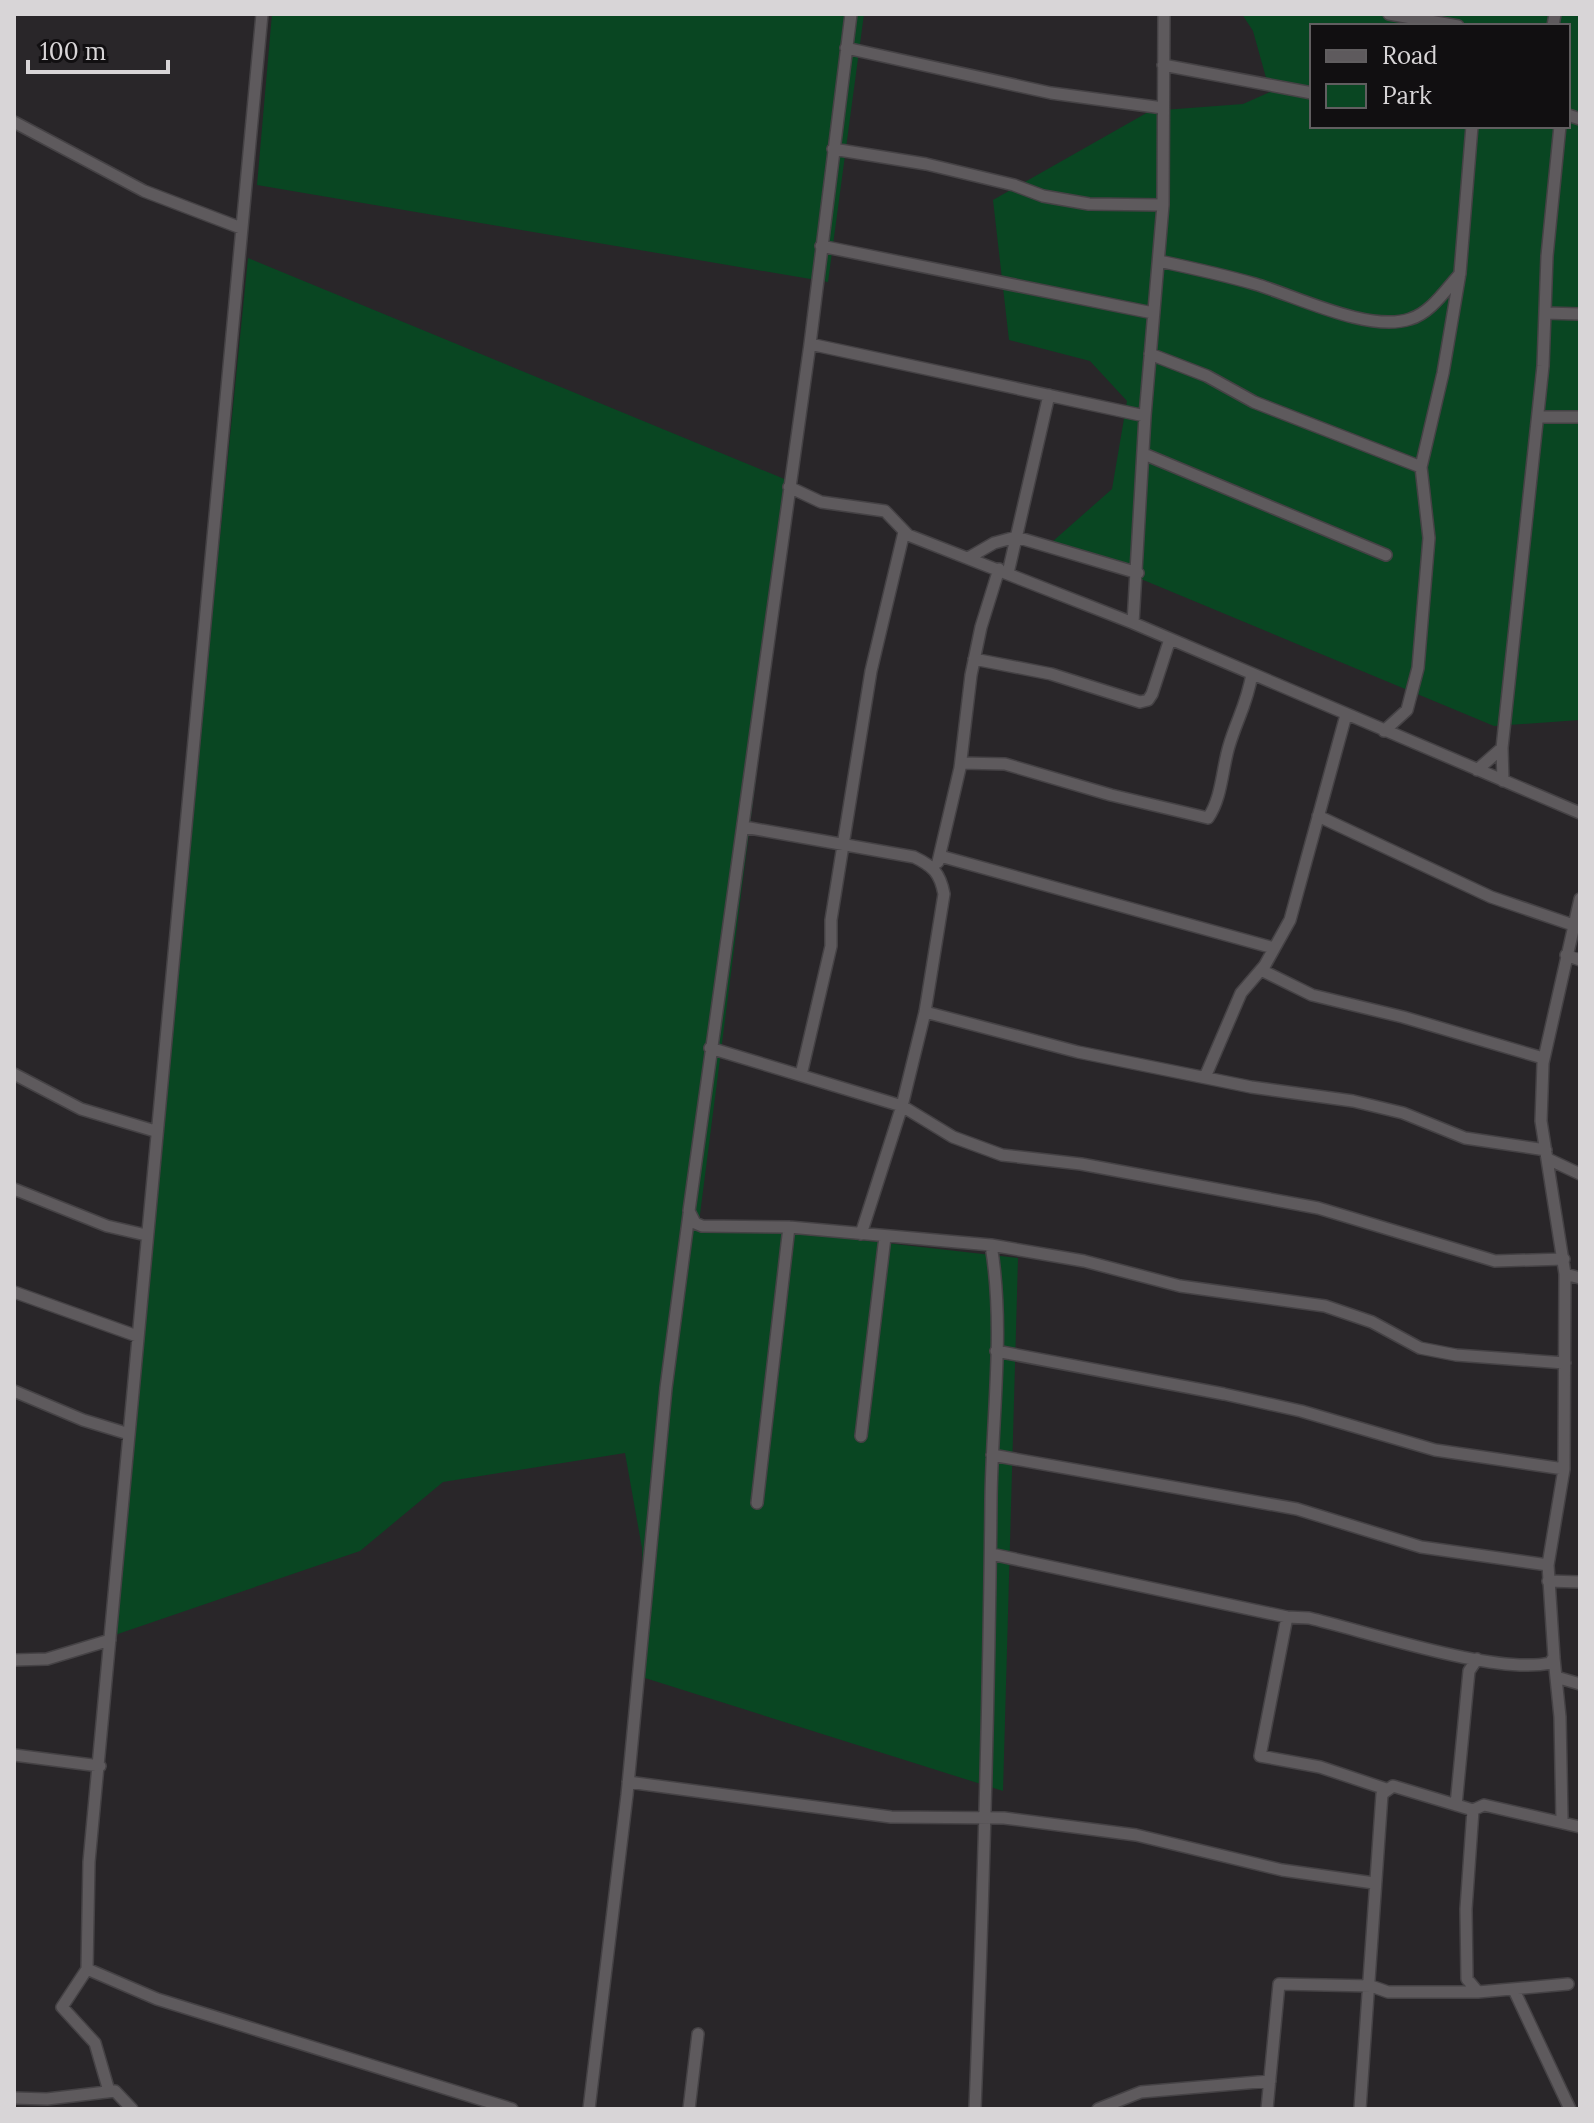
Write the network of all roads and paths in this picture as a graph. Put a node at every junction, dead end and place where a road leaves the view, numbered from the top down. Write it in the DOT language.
graph roads {
  1 [pos="262,14"];
  2 [pos="851,14"];
  3 [pos="1164,14"];
  4 [pos="1389,14"];
  5 [pos="1446,24"];
  6 [pos="846,48"];
  7 [pos="1163,65"];
  8 [pos="1310,93"];
  9 [pos="1163,108"];
  10 [pos="14,122"];
  11 [pos="1472,128"];
  12 [pos="1560,128"];
  13 [pos="833,149"];
  14 [pos="1163,205"];
  15 [pos="241,228"];
  16 [pos="821,246"];
  17 [pos="1159,261"];
  18 [pos="1460,273"];
  19 [pos="1153,313"];
  20 [pos="1545,313"];
  21 [pos="1580,314"];
  22 [pos="810,344"];
  23 [pos="1150,354"];
  24 [pos="1049,395"];
  25 [pos="1145,416"];
  26 [pos="1538,417"];
  27 [pos="1580,417"];
  28 [pos="1144,454"];
  29 [pos="1421,467"];
  30 [pos="789,487"];
  31 [pos="904,532"];
  32 [pos="1016,537"];
  33 [pos="1386,555"];
  34 [pos="968,558"];
  35 [pos="1004,571"];
  36 [pos="1138,573"];
  37 [pos="1133,623"];
  38 [pos="1170,639"];
  39 [pos="974,659"];
  40 [pos="1252,674"];
  41 [pos="1346,715"];
  42 [pos="1384,731"];
  43 [pos="1502,748"];
  44 [pos="961,763"];
  45 [pos="1477,770"];
  46 [pos="1503,781"];
  47 [pos="1580,813"];
  48 [pos="1318,816"];
  49 [pos="744,827"];
  50 [pos="846,844"];
  51 [pos="940,856"];
  52 [pos="936,870"];
  53 [pos="1580,899"];
  54 [pos="1573,925"];
  55 [pos="1274,948"];
  56 [pos="1566,955"];
  57 [pos="1580,960"];
  58 [pos="1261,970"];
  59 [pos="925,1012"];
  60 [pos="710,1048"];
  61 [pos="1543,1058"];
  62 [pos="14,1074"];
  63 [pos="801,1075"];
  64 [pos="1205,1077"];
  65 [pos="902,1106"];
  66 [pos="155,1131"];
  67 [pos="1547,1154"];
  68 [pos="1580,1174"];
  69 [pos="14,1189"];
  70 [pos="689,1214"];
  71 [pos="789,1227"];
  72 [pos="861,1234"];
  73 [pos="146,1235"];
  74 [pos="885,1237"];
  75 [pos="991,1245"];
  76 [pos="1564,1259"];
  77 [pos="1565,1274"];
  78 [pos="1580,1278"];
  79 [pos="14,1292"];
  80 [pos="137,1336"];
  81 [pos="996,1351"];
  82 [pos="1565,1363"];
  83 [pos="14,1391"];
  84 [pos="129,1434"];
  85 [pos="861,1436"];
  86 [pos="992,1455"];
  87 [pos="1564,1469"];
  88 [pos="757,1503"];
  89 [pos="991,1554"];
  90 [pos="1548,1565"];
  91 [pos="1548,1581"];
  92 [pos="1580,1582"];
  93 [pos="1287,1617"];
  94 [pos="110,1640"];
  95 [pos="1554,1657"];
  96 [pos="1477,1659"];
  97 [pos="14,1660"];
  98 [pos="1556,1677"];
  99 [pos="1580,1684"];
  100 [pos="14,1755"];
  101 [pos="100,1766"];
  102 [pos="628,1782"];
  103 [pos="1386,1789"];
  104 [pos="1456,1805"];
  105 [pos="1473,1810"];
  106 [pos="987,1821"];
  107 [pos="1563,1823"];
  108 [pos="1580,1827"];
  109 [pos="1374,1883"];
  110 [pos="87,1969"];
  111 [pos="1568,1984"];
  112 [pos="1371,1986"];
  113 [pos="1514,1990"];
  114 [pos="1478,1992"];
  115 [pos="698,2034"];
  116 [pos="1270,2081"];
  117 [pos="109,2091"];
  118 [pos="14,2098"];
  119 [pos="48,2104"];
  120 [pos="132,2109"];
  121 [pos="512,2109"];
  122 [pos="589,2109"];
  123 [pos="689,2109"];
  124 [pos="975,2109"];
  125 [pos="1098,2109"];
  126 [pos="1267,2109"];
  127 [pos="1360,2109"];
  128 [pos="1570,2109"];
  1 -- 15 [label="street"];
  2 -- 6 [label="street"];
  3 -- 7 [label="street"];
  4 -- 5 [label="street"];
  6 -- 9 [label="street"];
  6 -- 13 [label="street"];
  7 -- 8 [label="street"];
  7 -- 9 [label="street"];
  9 -- 14 [label="street"];
  10 -- 15 [label="street"];
  11 -- 18 [label="street"];
  12 -- 20 [label="street"];
  13 -- 14 [label="street"];
  13 -- 16 [label="street"];
  14 -- 17 [label="street"];
  15 -- 66 [label="street"];
  16 -- 19 [label="street"];
  16 -- 22 [label="street"];
  17 -- 18 [label="street"];
  17 -- 19 [label="street"];
  18 -- 29 [label="street"];
  19 -- 23 [label="street"];
  20 -- 21 [label="street"];
  20 -- 26 [label="street"];
  22 -- 24 [label="street"];
  22 -- 30 [label="street"];
  23 -- 25 [label="street"];
  23 -- 29 [label="street"];
  24 -- 25 [label="street"];
  24 -- 32 [label="street"];
  25 -- 28 [label="street"];
  26 -- 27 [label="street"];
  26 -- 43 [label="street"];
  28 -- 33 [label="street"];
  28 -- 36 [label="street"];
  29 -- 42 [label="street"];
  30 -- 31 [label="street"];
  30 -- 49 [label="street"];
  31 -- 34 [label="street"];
  31 -- 50 [label="street"];
  32 -- 34 [label="street"];
  32 -- 35 [label="street"];
  32 -- 36 [label="street"];
  34 -- 35 [label="street"];
  35 -- 37 [label="street"];
  35 -- 39 [label="street"];
  36 -- 37 [label="street"];
  37 -- 38 [label="street"];
  38 -- 39 [label="street"];
  38 -- 40 [label="street"];
  39 -- 44 [label="street"];
  40 -- 41 [label="street"];
  40 -- 44 [label="street"];
  41 -- 42 [label="street"];
  41 -- 48 [label="street"];
  42 -- 45 [label="street"];
  43 -- 45 [label="street"];
  43 -- 46 [label="street"];
  44 -- 51 [label="street"];
  45 -- 46 [label="street"];
  46 -- 47 [label="street"];
  48 -- 54 [label="street"];
  48 -- 55 [label="street"];
  49 -- 50 [label="street"];
  49 -- 60 [label="street"];
  50 -- 52 [label="street"];
  50 -- 63 [label="street"];
  51 -- 52 [label="street"];
  51 -- 55 [label="street"];
  52 -- 59 [label="street"];
  53 -- 54 [label="street"];
  54 -- 56 [label="street"];
  55 -- 58 [label="street"];
  56 -- 57 [label="street"];
  56 -- 61 [label="street"];
  58 -- 61 [label="street"];
  58 -- 64 [label="street"];
  59 -- 64 [label="street"];
  59 -- 65 [label="street"];
  60 -- 63 [label="street"];
  60 -- 70 [label="street"];
  61 -- 67 [label="street"];
  62 -- 66 [label="street"];
  63 -- 65 [label="street"];
  64 -- 67 [label="street"];
  65 -- 72 [label="street"];
  65 -- 76 [label="street"];
  66 -- 73 [label="street"];
  67 -- 68 [label="street"];
  67 -- 76 [label="street"];
  69 -- 73 [label="street"];
  70 -- 71 [label="street"];
  70 -- 102 [label="street"];
  71 -- 72 [label="street"];
  71 -- 88 [label="street"];
  72 -- 74 [label="street"];
  73 -- 80 [label="street"];
  74 -- 75 [label="street"];
  74 -- 85 [label="street"];
  75 -- 81 [label="street"];
  75 -- 82 [label="street"];
  76 -- 77 [label="street"];
  77 -- 78 [label="street"];
  77 -- 82 [label="street"];
  79 -- 80 [label="street"];
  80 -- 84 [label="street"];
  81 -- 86 [label="street"];
  81 -- 87 [label="street"];
  82 -- 87 [label="street"];
  83 -- 84 [label="street"];
  84 -- 94 [label="street"];
  86 -- 89 [label="street"];
  86 -- 90 [label="street"];
  87 -- 90 [label="street"];
  89 -- 93 [label="street"];
  89 -- 106 [label="street"];
  90 -- 91 [label="street"];
  91 -- 92 [label="street"];
  91 -- 95 [label="street"];
  93 -- 96 [label="street"];
  93 -- 103 [label="street"];
  94 -- 97 [label="street"];
  94 -- 101 [label="street"];
  95 -- 96 [label="street"];
  95 -- 98 [label="street"];
  96 -- 104 [label="street"];
  98 -- 99 [label="street"];
  98 -- 107 [label="street"];
  100 -- 101 [label="street"];
  101 -- 110 [label="street"];
  102 -- 106 [label="street"];
  102 -- 122 [label="street"];
  103 -- 104 [label="street"];
  103 -- 109 [label="street"];
  104 -- 105 [label="street"];
  105 -- 107 [label="street"];
  105 -- 114 [label="street"];
  106 -- 109 [label="street"];
  106 -- 124 [label="street"];
  107 -- 108 [label="street"];
  109 -- 112 [label="street"];
  110 -- 117 [label="street"];
  110 -- 121 [label="street"];
  111 -- 113 [label="street"];
  112 -- 114 [label="street"];
  112 -- 116 [label="street"];
  112 -- 127 [label="street"];
  113 -- 114 [label="street"];
  113 -- 128 [label="street"];
  115 -- 123 [label="street"];
  116 -- 125 [label="street"];
  116 -- 126 [label="street"];
  117 -- 119 [label="street"];
  117 -- 120 [label="street"];
  118 -- 119 [label="street"];
}
